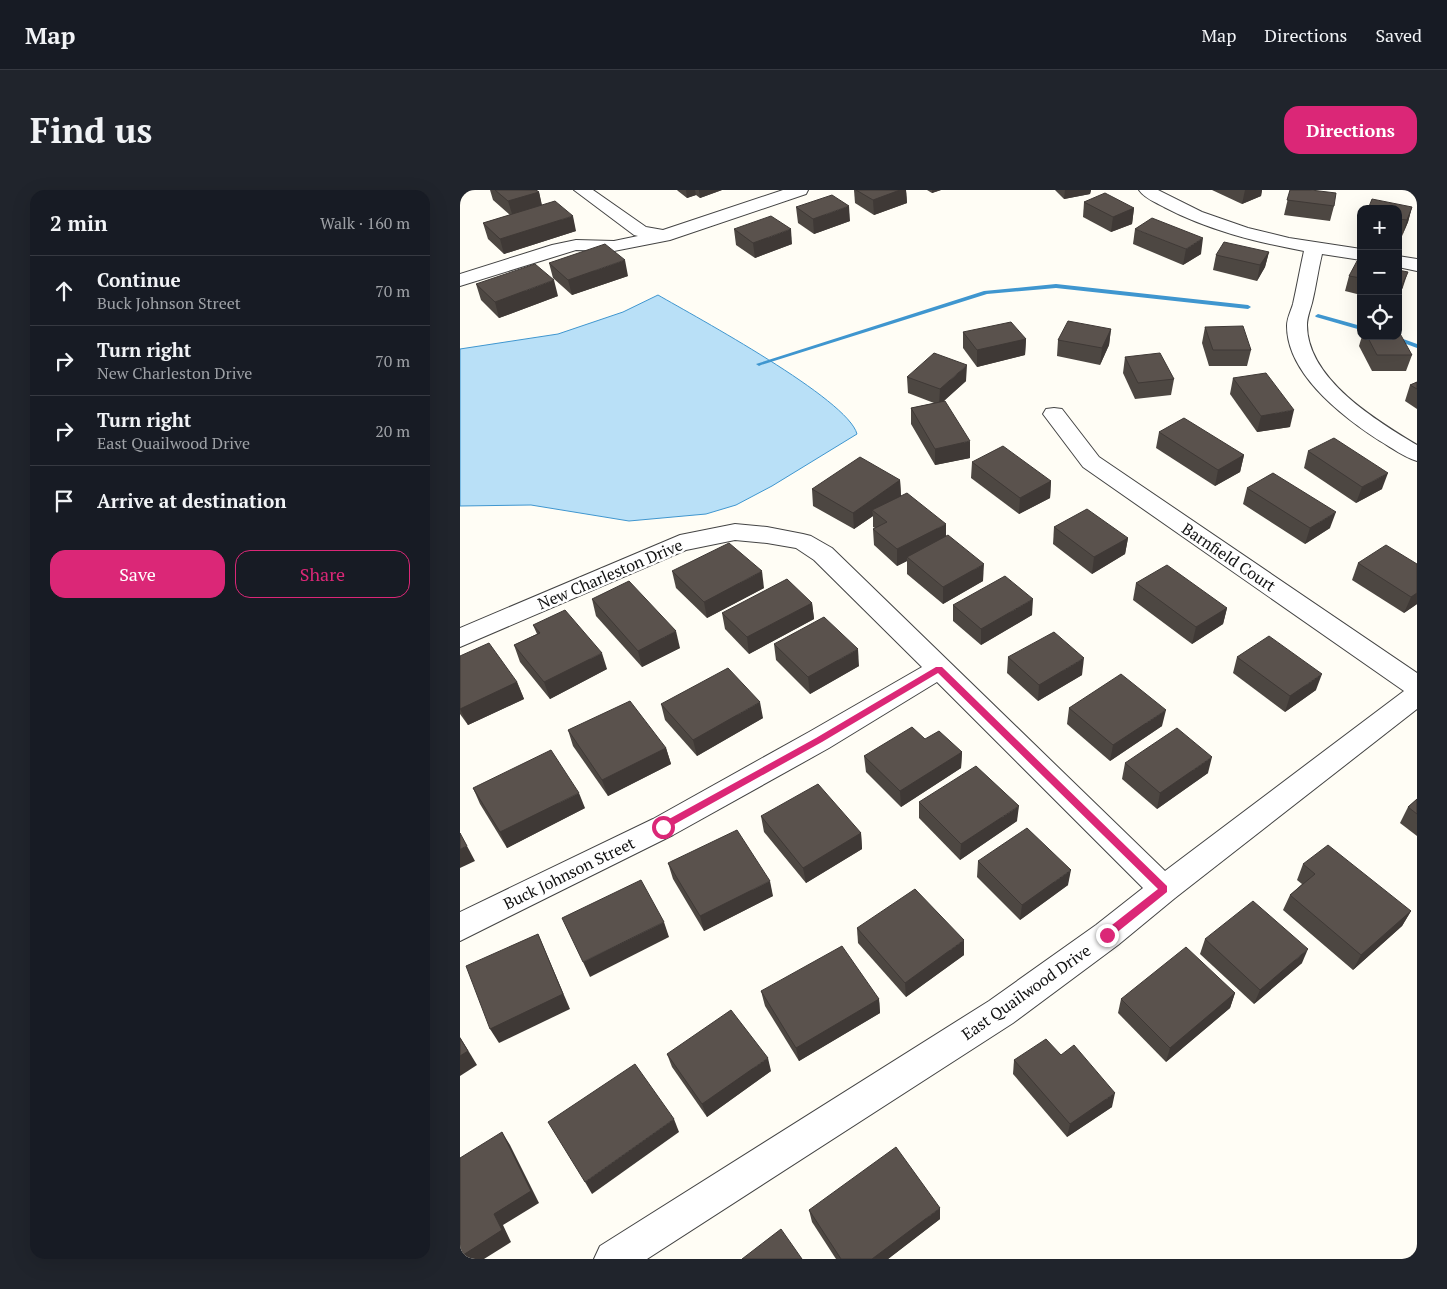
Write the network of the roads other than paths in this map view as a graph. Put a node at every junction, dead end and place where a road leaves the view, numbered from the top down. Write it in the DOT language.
graph roads {
  1 [pos="582,190"];
  2 [pos="800,190"];
  3 [pos="1147,190"];
  4 [pos="650,215"];
  5 [pos="664,236"];
  6 [pos="1314,247"];
  7 [pos="1357,254"];
  8 [pos="1402,262"];
  9 [pos="1417,265"];
  10 [pos="460,280"];
  11 [pos="1054,414"];
  12 [pos="1417,454"];
  13 [pos="460,638"];
  14 [pos="939,669"];
  15 [pos="1417,686"];
  16 [pos="1417,695"];
  17 [pos="1164,889"];
  18 [pos="460,927"];
  19 [pos="613,1259"];
  1 -- 5 [label="street"];
  2 -- 5 [label="street"];
  3 -- 6 [label="street"];
  4 -- 5 [label="street"];
  5 -- 10 [label="street"];
  6 -- 7 [label="street"];
  6 -- 12 [label="street"];
  8 -- 9 [label="street"];
  11 -- 15 [label="street, Barnfield Court"];
  13 -- 14 [label="street, New Charleston Drive"];
  14 -- 17 [label="street, New Charleston Drive"];
  14 -- 18 [label="street, Buck Johnson Street"];
  16 -- 17 [label="street, East Quailwood Drive"];
  17 -- 19 [label="street, East Quailwood Drive"];
}
